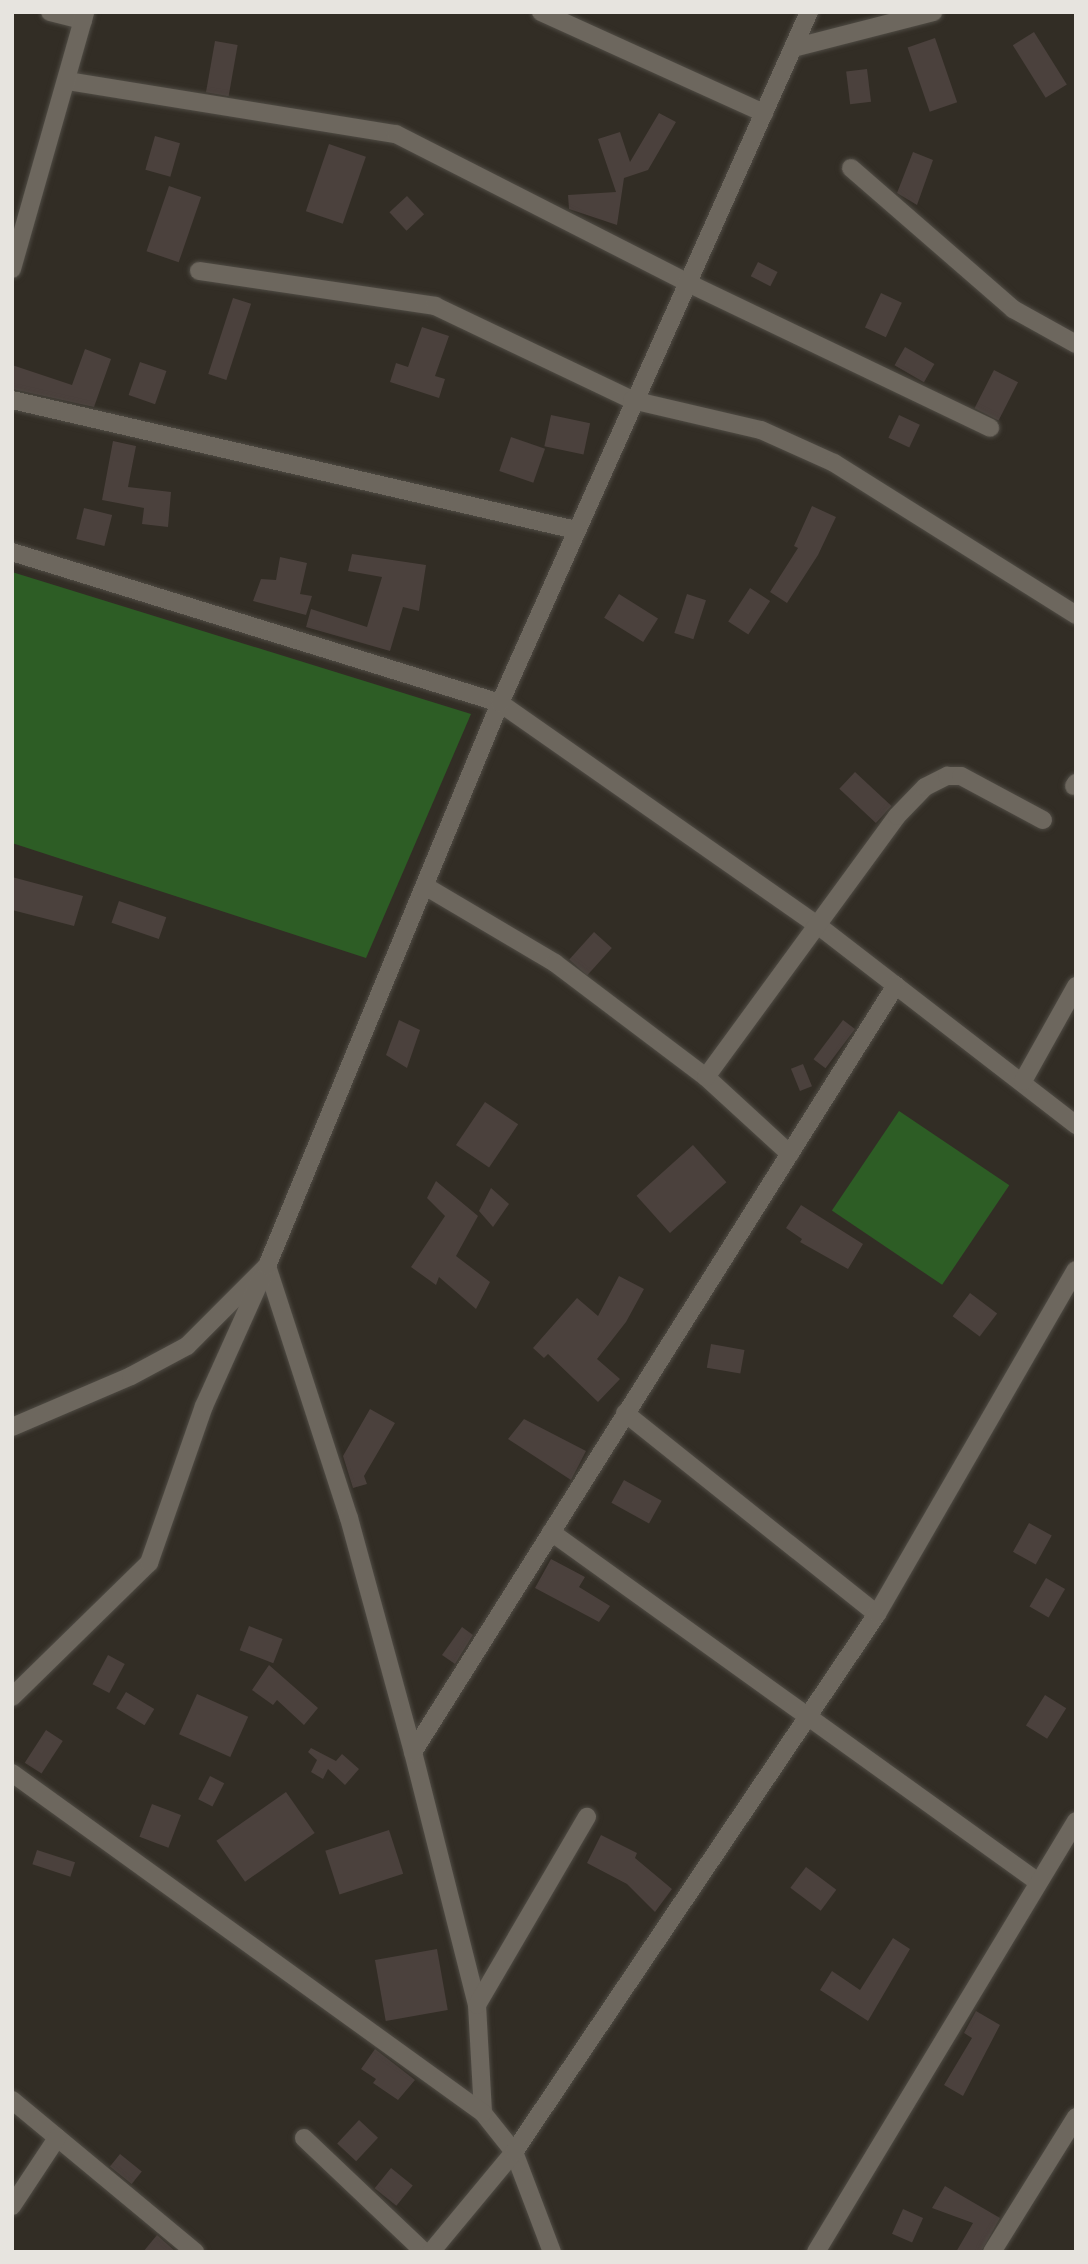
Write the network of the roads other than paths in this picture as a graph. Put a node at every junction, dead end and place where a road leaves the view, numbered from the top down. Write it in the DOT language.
graph roads {
  1 [pos="50,12"];
  2 [pos="541,12"];
  3 [pos="809,12"];
  4 [pos="933,12"];
  5 [pos="84,16"];
  6 [pos="793,48"];
  7 [pos="68,81"];
  8 [pos="764,113"];
  9 [pos="850,168"];
  10 [pos="12,269"];
  11 [pos="199,271"];
  12 [pos="688,283"];
  13 [pos="1076,344"];
  14 [pos="12,400"];
  15 [pos="632,400"];
  16 [pos="990,428"];
  17 [pos="576,530"];
  18 [pos="12,552"];
  19 [pos="1076,615"];
  20 [pos="500,703"];
  21 [pos="1043,820"];
  22 [pos="425,886"];
  23 [pos="820,927"];
  24 [pos="896,985"];
  25 [pos="1076,986"];
  26 [pos="706,1077"];
  27 [pos="1023,1081"];
  28 [pos="1076,1125"];
  29 [pos="790,1154"];
  30 [pos="267,1266"];
  31 [pos="1076,1270"];
  32 [pos="625,1413"];
  33 [pos="12,1427"];
  34 [pos="551,1532"];
  35 [pos="877,1614"];
  36 [pos="12,1697"];
  37 [pos="809,1717"];
  38 [pos="412,1752"];
  39 [pos="12,1773"];
  40 [pos="587,1817"];
  41 [pos="1076,1822"];
  42 [pos="1038,1882"];
  43 [pos="477,2005"];
  44 [pos="12,2100"];
  45 [pos="483,2113"];
  46 [pos="1076,2117"];
  47 [pos="57,2138"];
  48 [pos="304,2138"];
  49 [pos="514,2152"];
  50 [pos="12,2206"];
  51 [pos="195,2252"];
  52 [pos="424,2252"];
  53 [pos="431,2252"];
  54 [pos="552,2252"];
  55 [pos="816,2252"];
  56 [pos="992,2252"];
  1 -- 5 [label="street"];
  2 -- 8 [label="street"];
  3 -- 6 [label="street"];
  4 -- 6 [label="street"];
  5 -- 7 [label="street"];
  6 -- 8 [label="street"];
  7 -- 10 [label="street"];
  7 -- 12 [label="street"];
  8 -- 12 [label="street"];
  9 -- 13 [label="street"];
  11 -- 15 [label="street"];
  12 -- 15 [label="street"];
  12 -- 16 [label="street"];
  14 -- 17 [label="street"];
  15 -- 17 [label="street"];
  15 -- 19 [label="street"];
  17 -- 20 [label="street"];
  18 -- 20 [label="street"];
  20 -- 22 [label="street"];
  20 -- 23 [label="street"];
  21 -- 23 [label="street"];
  22 -- 26 [label="street"];
  22 -- 30 [label="street"];
  23 -- 24 [label="street"];
  23 -- 26 [label="street"];
  24 -- 27 [label="street"];
  24 -- 29 [label="street"];
  25 -- 27 [label="street"];
  26 -- 29 [label="street"];
  27 -- 28 [label="street"];
  29 -- 32 [label="street"];
  30 -- 33 [label="street"];
  30 -- 36 [label="street"];
  30 -- 38 [label="street"];
  31 -- 35 [label="street"];
  32 -- 34 [label="street"];
  32 -- 35 [label="street"];
  34 -- 37 [label="street"];
  34 -- 38 [label="street"];
  35 -- 37 [label="street"];
  37 -- 42 [label="street"];
  37 -- 49 [label="street"];
  38 -- 43 [label="street"];
  39 -- 45 [label="street"];
  40 -- 43 [label="street"];
  41 -- 42 [label="street"];
  42 -- 55 [label="street"];
  43 -- 45 [label="street"];
  44 -- 47 [label="street"];
  45 -- 49 [label="street"];
  46 -- 56 [label="street"];
  47 -- 50 [label="street"];
  47 -- 51 [label="street"];
  48 -- 52 [label="street"];
  49 -- 53 [label="street"];
  49 -- 54 [label="street"];
}
